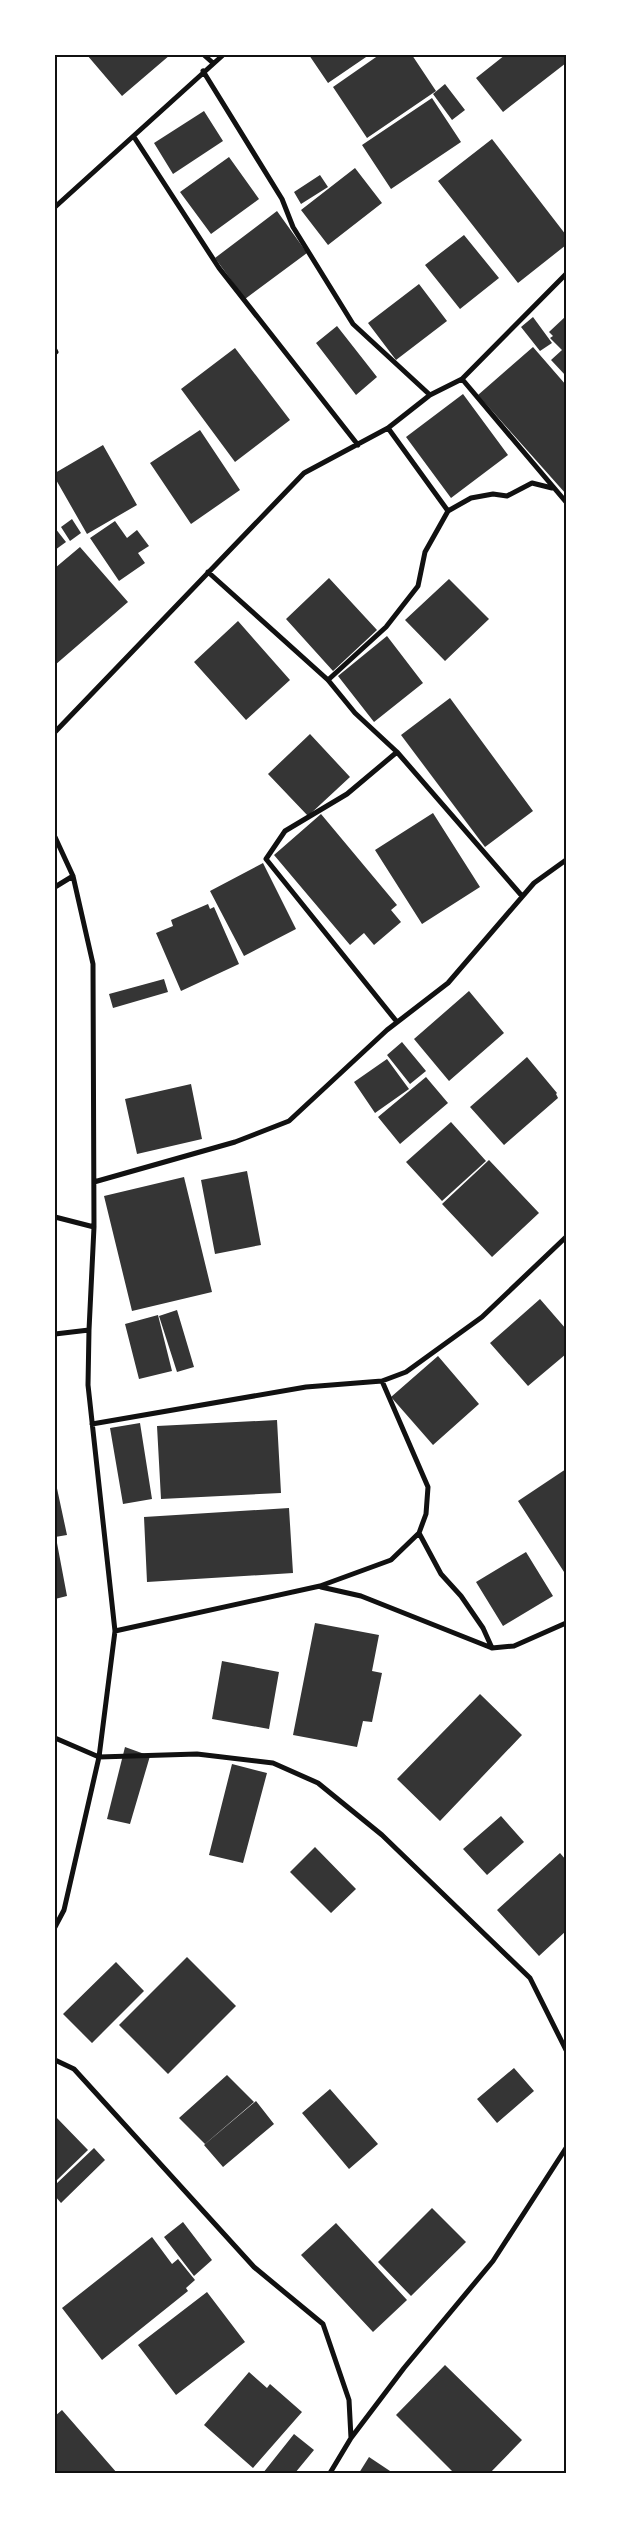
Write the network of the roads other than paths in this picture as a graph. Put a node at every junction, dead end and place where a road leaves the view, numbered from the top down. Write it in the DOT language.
graph roads {
  1 [pos="204,55"];
  2 [pos="223,55"];
  3 [pos="213,63"];
  4 [pos="203,71"];
  5 [pos="134,137"];
  6 [pos="55,207"];
  7 [pos="566,274"];
  8 [pos="462,379"];
  9 [pos="430,395"];
  10 [pos="388,428"];
  11 [pos="358,445"];
  12 [pos="552,488"];
  13 [pos="566,502"];
  14 [pos="448,511"];
  15 [pos="208,572"];
  16 [pos="328,680"];
  17 [pos="55,732"];
  18 [pos="397,752"];
  19 [pos="55,837"];
  20 [pos="566,860"];
  21 [pos="73,876"];
  22 [pos="55,887"];
  23 [pos="522,896"];
  24 [pos="397,1022"];
  25 [pos="94,1182"];
  26 [pos="55,1217"];
  27 [pos="94,1227"];
  28 [pos="566,1237"];
  29 [pos="88,1330"];
  30 [pos="55,1334"];
  31 [pos="382,1381"];
  32 [pos="92,1424"];
  33 [pos="419,1533"];
  34 [pos="320,1586"];
  35 [pos="566,1623"];
  36 [pos="115,1631"];
  37 [pos="492,1648"];
  38 [pos="55,1738"];
  39 [pos="99,1757"];
  40 [pos="55,1927"];
  41 [pos="566,2050"];
  42 [pos="55,2060"];
  43 [pos="566,2148"];
  44 [pos="351,2438"];
  45 [pos="330,2473"];
  1 -- 3 [label="street"];
  2 -- 3 [label="street"];
  3 -- 4 [label="street"];
  4 -- 5 [label="street"];
  4 -- 9 [label="street"];
  5 -- 6 [label="street"];
  5 -- 11 [label="street"];
  7 -- 8 [label="street"];
  8 -- 9 [label="street"];
  8 -- 12 [label="street"];
  9 -- 10 [label="street"];
  10 -- 11 [label="street"];
  10 -- 14 [label="street"];
  11 -- 15 [label="street"];
  12 -- 13 [label="street"];
  12 -- 14 [label="street"];
  14 -- 16 [label="street"];
  15 -- 16 [label="street"];
  15 -- 17 [label="street"];
  16 -- 18 [label="street"];
  18 -- 23 [label="street"];
  18 -- 24 [label="street"];
  19 -- 21 [label="street"];
  20 -- 23 [label="street"];
  21 -- 22 [label="street"];
  21 -- 25 [label="street"];
  23 -- 24 [label="street"];
  24 -- 25 [label="street"];
  25 -- 27 [label="street"];
  26 -- 27 [label="street"];
  27 -- 29 [label="street"];
  28 -- 31 [label="street"];
  29 -- 30 [label="street"];
  29 -- 32 [label="street"];
  31 -- 32 [label="street"];
  31 -- 33 [label="street"];
  32 -- 36 [label="street"];
  33 -- 34 [label="street"];
  33 -- 37 [label="street"];
  34 -- 36 [label="street"];
  34 -- 37 [label="street"];
  35 -- 37 [label="street"];
  36 -- 39 [label="street"];
  38 -- 39 [label="street"];
  39 -- 40 [label="street"];
  39 -- 41 [label="street"];
  42 -- 44 [label="street"];
  43 -- 44 [label="street"];
  44 -- 45 [label="street"];
}
